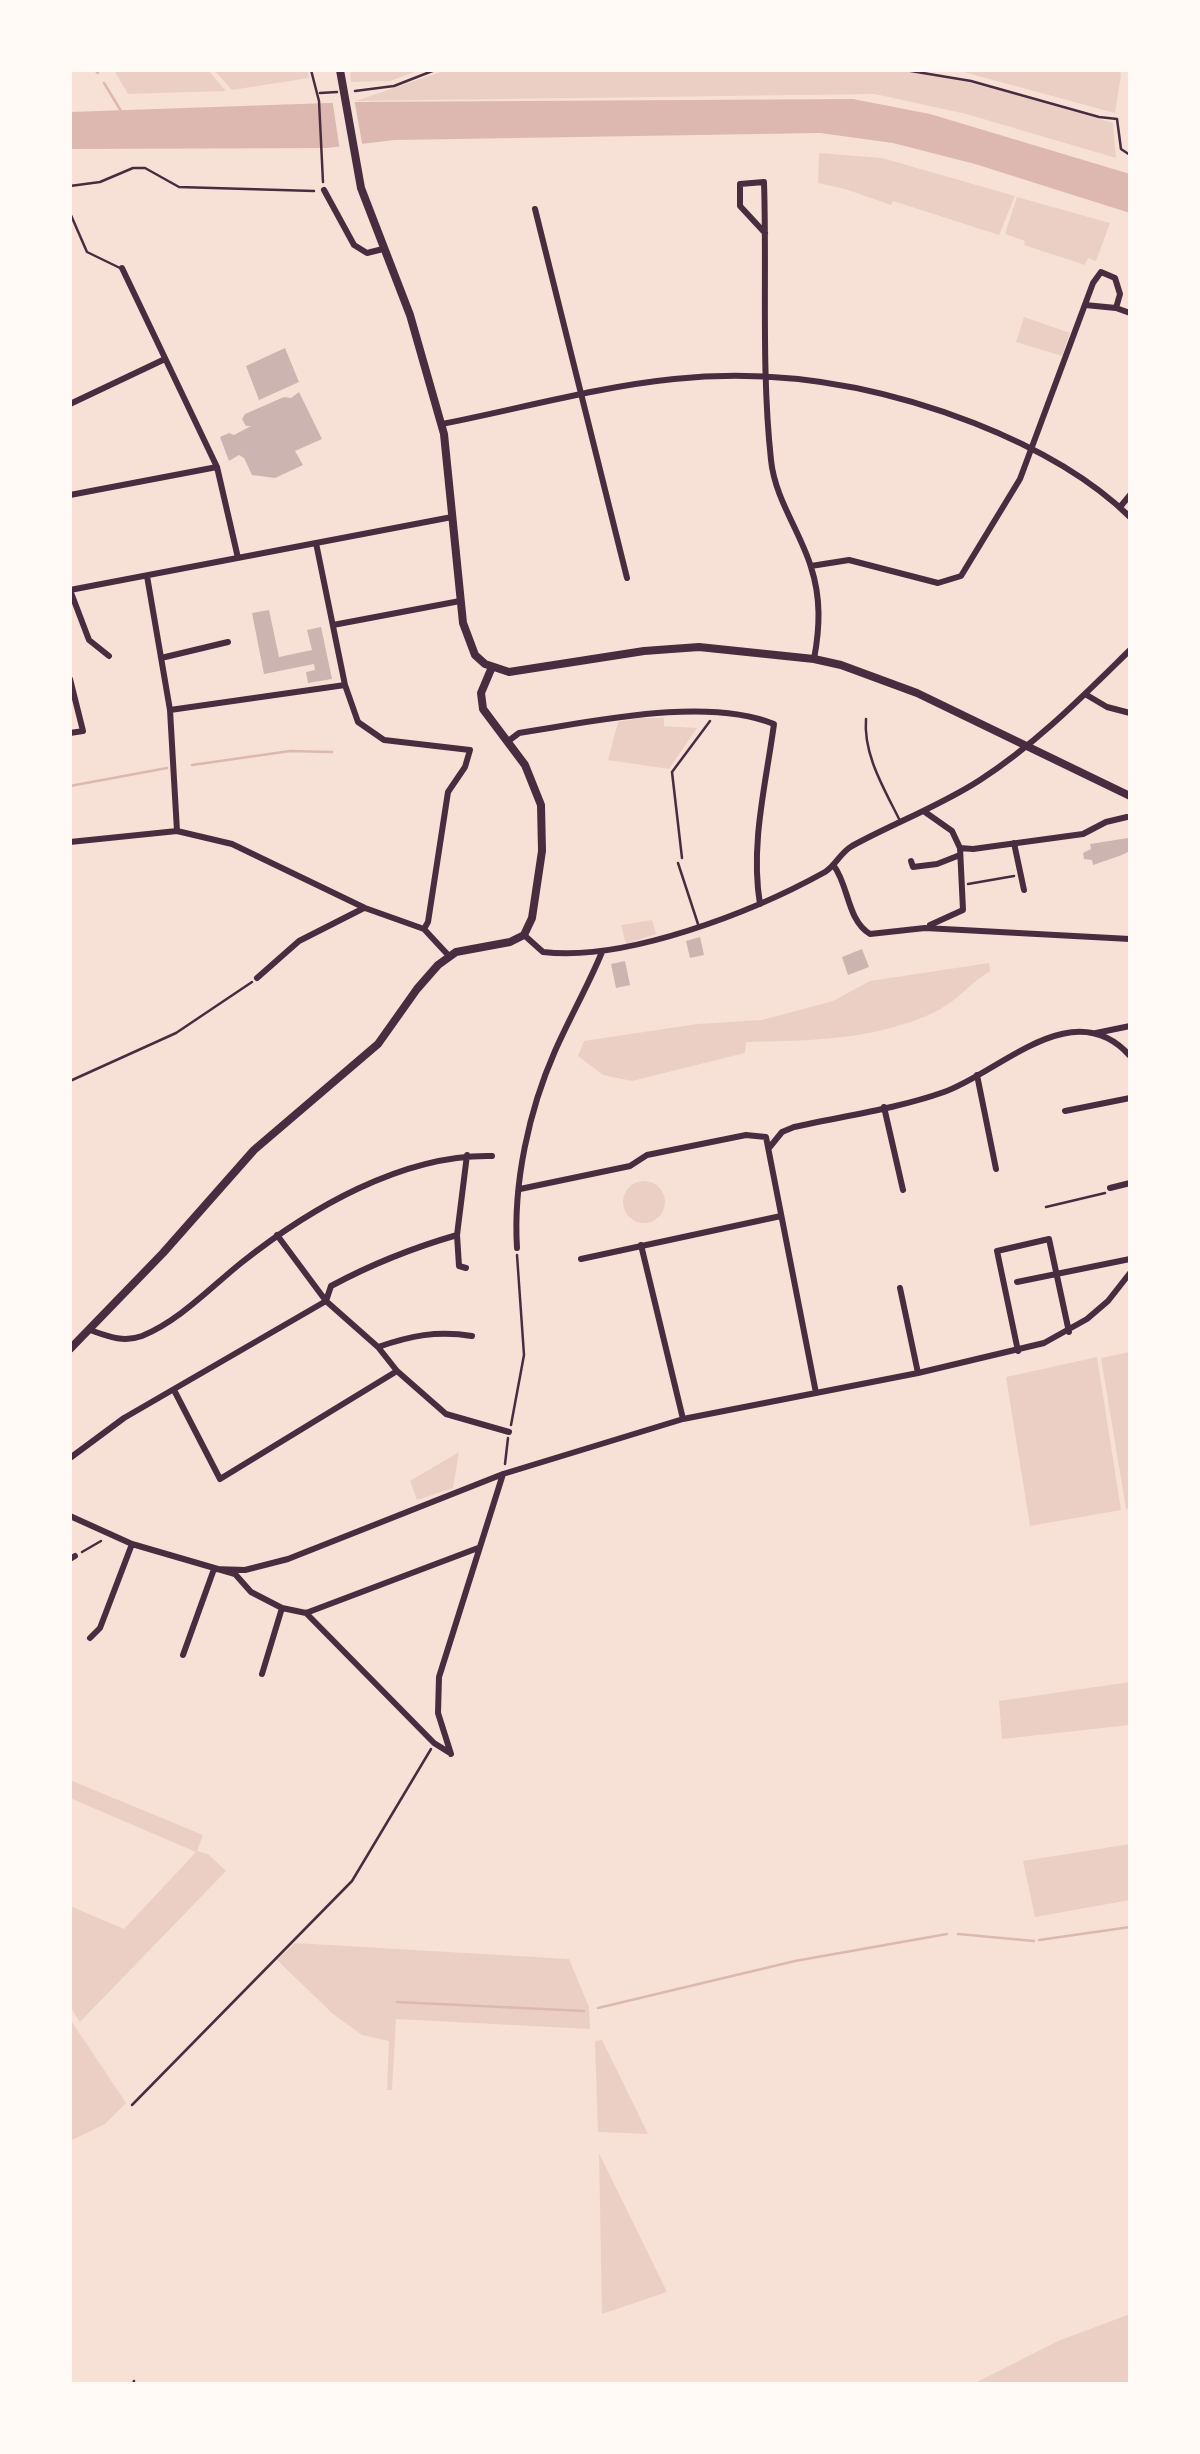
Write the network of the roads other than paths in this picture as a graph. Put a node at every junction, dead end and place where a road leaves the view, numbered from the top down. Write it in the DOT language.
graph roads {
  1 [pos="340,70"];
  2 [pos="324,190"];
  3 [pos="535,209"];
  4 [pos="70,213"];
  5 [pos="765,233"];
  6 [pos="383,249"];
  7 [pos="122,268"];
  8 [pos="1085,305"];
  9 [pos="1116,308"];
  10 [pos="1130,314"];
  11 [pos="164,360"];
  12 [pos="767,376"];
  13 [pos="582,395"];
  14 [pos="70,404"];
  15 [pos="442,424"];
  16 [pos="1032,447"];
  17 [pos="217,468"];
  18 [pos="70,495"];
  19 [pos="1130,495"];
  20 [pos="1120,507"];
  21 [pos="452,517"];
  22 [pos="1130,517"];
  23 [pos="316,543"];
  24 [pos="238,558"];
  25 [pos="811,566"];
  26 [pos="147,576"];
  27 [pos="627,578"];
  28 [pos="70,589"];
  29 [pos="460,602"];
  30 [pos="333,625"];
  31 [pos="228,642"];
  32 [pos="1130,650"];
  33 [pos="109,656"];
  34 [pos="161,658"];
  35 [pos="814,658"];
  36 [pos="492,668"];
  37 [pos="70,680"];
  38 [pos="345,685"];
  39 [pos="1085,694"];
  40 [pos="170,710"];
  41 [pos="1130,714"];
  42 [pos="866,719"];
  43 [pos="70,733"];
  44 [pos="507,742"];
  45 [pos="1028,746"];
  46 [pos="1130,796"];
  47 [pos="924,812"];
  48 [pos="1127,817"];
  49 [pos="901,822"];
  50 [pos="177,831"];
  51 [pos="70,842"];
  52 [pos="1014,844"];
  53 [pos="960,852"];
  54 [pos="911,861"];
  55 [pos="678,863"];
  56 [pos="834,866"];
  57 [pos="1024,890"];
  58 [pos="760,904"];
  59 [pos="365,908"];
  60 [pos="699,925"];
  61 [pos="925,928"];
  62 [pos="424,929"];
  63 [pos="524,934"];
  64 [pos="1130,938"];
  65 [pos="602,952"];
  66 [pos="449,956"];
  67 [pos="258,978"];
  68 [pos="1130,1026"];
  69 [pos="1094,1033"];
  70 [pos="1130,1056"];
  71 [pos="977,1075"];
  72 [pos="1130,1098"];
  73 [pos="884,1107"];
  74 [pos="1066,1111"];
  75 [pos="768,1150"];
  76 [pos="467,1155"];
  77 [pos="492,1156"];
  78 [pos="996,1169"];
  79 [pos="1130,1184"];
  80 [pos="1110,1188"];
  81 [pos="520,1189"];
  82 [pos="903,1190"];
  83 [pos="781,1216"];
  84 [pos="277,1235"];
  85 [pos="457,1235"];
  86 [pos="640,1245"];
  87 [pos="517,1248"];
  88 [pos="580,1259"];
  89 [pos="1130,1259"];
  90 [pos="466,1268"];
  91 [pos="1130,1273"];
  92 [pos="1056,1274"];
  93 [pos="1017,1282"];
  94 [pos="900,1288"];
  95 [pos="326,1301"];
  96 [pos="90,1330"];
  97 [pos="1069,1332"];
  98 [pos="472,1336"];
  99 [pos="378,1347"];
  100 [pos="70,1349"];
  101 [pos="1018,1351"];
  102 [pos="397,1371"];
  103 [pos="918,1372"];
  104 [pos="174,1390"];
  105 [pos="816,1393"];
  106 [pos="683,1419"];
  107 [pos="508,1432"];
  108 [pos="70,1458"];
  109 [pos="503,1474"];
  110 [pos="70,1516"];
  111 [pos="132,1544"];
  112 [pos="478,1548"];
  113 [pos="214,1569"];
  114 [pos="282,1608"];
  115 [pos="306,1613"];
  116 [pos="90,1638"];
  117 [pos="183,1656"];
  118 [pos="262,1674"];
  119 [pos="440,1718"];
  120 [pos="427,1736"];
  1 -- 6 [label="street"];
  2 -- 6 [label="street"];
  3 -- 13 [label="street"];
  4 -- 7 [label="lane"];
  5 -- 5 [label="street"];
  5 -- 12 [label="street"];
  6 -- 15 [label="street"];
  7 -- 11 [label="street"];
  8 -- 9 [label="street"];
  8 -- 9 [label="street"];
  8 -- 16 [label="street"];
  9 -- 10 [label="street"];
  11 -- 14 [label="street"];
  11 -- 17 [label="street"];
  12 -- 13 [label="street"];
  12 -- 16 [label="street"];
  12 -- 25 [label="street"];
  13 -- 15 [label="street"];
  13 -- 27 [label="street"];
  15 -- 21 [label="street"];
  16 -- 20 [label="street"];
  16 -- 25 [label="street"];
  17 -- 18 [label="street"];
  17 -- 24 [label="street"];
  19 -- 20 [label="street"];
  20 -- 22 [label="street"];
  21 -- 23 [label="street"];
  21 -- 29 [label="street"];
  23 -- 24 [label="street"];
  23 -- 30 [label="street"];
  24 -- 26 [label="street"];
  25 -- 35 [label="street"];
  26 -- 28 [label="street"];
  26 -- 34 [label="street"];
  28 -- 33 [label="street"];
  29 -- 30 [label="street"];
  29 -- 36 [label="street"];
  30 -- 38 [label="street"];
  31 -- 34 [label="street"];
  32 -- 39 [label="street"];
  34 -- 40 [label="street"];
  35 -- 36 [label="street"];
  35 -- 45 [label="street"];
  36 -- 44 [label="street"];
  37 -- 43 [label="street"];
  38 -- 40 [label="street"];
  38 -- 62 [label="street"];
  39 -- 41 [label="street"];
  39 -- 45 [label="street"];
  40 -- 50 [label="street"];
  42 -- 49 [label="lane"];
  44 -- 58 [label="street"];
  44 -- 63 [label="street"];
  45 -- 46 [label="street"];
  45 -- 47 [label="street"];
  47 -- 49 [label="street"];
  47 -- 53 [label="street"];
  48 -- 52 [label="street"];
  49 -- 56 [label="street"];
  50 -- 51 [label="street"];
  50 -- 59 [label="street"];
  52 -- 53 [label="street"];
  52 -- 57 [label="street"];
  53 -- 54 [label="street"];
  53 -- 61 [label="street"];
  55 -- 60 [label="lane"];
  56 -- 58 [label="street"];
  56 -- 61 [label="street"];
  58 -- 60 [label="street"];
  59 -- 62 [label="street"];
  59 -- 67 [label="street"];
  60 -- 65 [label="street"];
  61 -- 64 [label="street"];
  62 -- 66 [label="street"];
  63 -- 65 [label="street"];
  63 -- 66 [label="street"];
  65 -- 81 [label="street"];
  66 -- 96 [label="street"];
  68 -- 69 [label="street"];
  69 -- 70 [label="street"];
  69 -- 71 [label="street"];
  71 -- 73 [label="street"];
  71 -- 78 [label="street"];
  72 -- 74 [label="street"];
  73 -- 75 [label="street"];
  73 -- 82 [label="street"];
  75 -- 81 [label="street"];
  75 -- 83 [label="street"];
  76 -- 77 [label="street"];
  76 -- 84 [label="street"];
  76 -- 85 [label="street"];
  79 -- 80 [label="street"];
  81 -- 87 [label="street"];
  83 -- 86 [label="street"];
  83 -- 105 [label="street"];
  84 -- 95 [label="street"];
  84 -- 96 [label="street"];
  85 -- 90 [label="street"];
  85 -- 95 [label="street"];
  86 -- 88 [label="street"];
  86 -- 106 [label="street"];
  89 -- 92 [label="street"];
  91 -- 97 [label="street"];
  92 -- 93 [label="street"];
  92 -- 97 [label="street"];
  92 -- 101 [label="street"];
  94 -- 103 [label="street"];
  95 -- 99 [label="street"];
  95 -- 104 [label="street"];
  96 -- 100 [label="street"];
  97 -- 101 [label="street"];
  98 -- 99 [label="street"];
  99 -- 102 [label="street"];
  101 -- 103 [label="street"];
  102 -- 104 [label="street"];
  102 -- 107 [label="street"];
  103 -- 105 [label="street"];
  104 -- 108 [label="street"];
  105 -- 106 [label="street"];
  106 -- 109 [label="street"];
  109 -- 112 [label="street"];
  109 -- 113 [label="street"];
  110 -- 111 [label="street"];
  111 -- 113 [label="street"];
  111 -- 116 [label="street"];
  112 -- 115 [label="street"];
  112 -- 119 [label="street"];
  113 -- 114 [label="street"];
  113 -- 117 [label="street"];
  114 -- 115 [label="street"];
  114 -- 118 [label="street"];
  115 -- 120 [label="street"];
  119 -- 120 [label="street"];
  119 -- 120 [label="street"];
}
